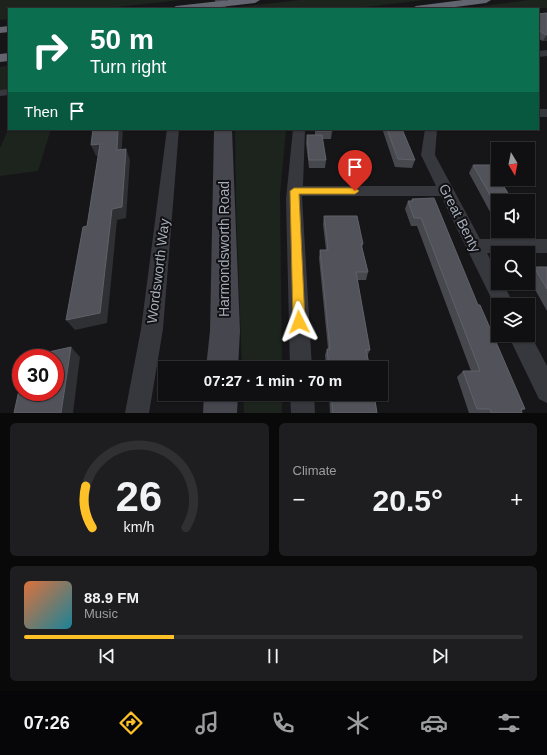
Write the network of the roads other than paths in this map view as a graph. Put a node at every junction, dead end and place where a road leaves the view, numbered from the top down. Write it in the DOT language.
graph roads {
  1 [pos="255,0"];
  2 [pos="486,0"];
  3 [pos="185,8"];
  4 [pos="424,8"];
  5 [pos="173,130"];
  6 [pos="223,130"];
  7 [pos="299,130"];
  8 [pos="431,130"];
  9 [pos="294,191"];
  10 [pos="446,191"];
  11 [pos="474,246"];
  12 [pos="547,246"];
  13 [pos="500,298"];
  14 [pos="522,342"];
  15 [pos="222,361"];
  16 [pos="301,361"];
  17 [pos="547,391"];
  18 [pos="221,401"];
  19 [pos="302,401"];
  20 [pos="137,413"];
  21 [pos="220,413"];
  22 [pos="303,413"];
  1 -- 3 [label="highway"];
  2 -- 4 [label="highway"];
  5 -- 20 [label="street, Wordsworth Way"];
  6 -- 15 [label="street, Harmondsworth Road"];
  7 -- 9 [label="street"];
  8 -- 10 [label="street, Great Benty"];
  9 -- 10 [label="street"];
  9 -- 16 [label="street"];
  10 -- 11 [label="street, Great Benty"];
  11 -- 12 [label="street"];
  11 -- 13 [label="street, Great Benty"];
  14 -- 17 [label="street"];
  18 -- 21 [label="street"];
  19 -- 22 [label="street"];
}
